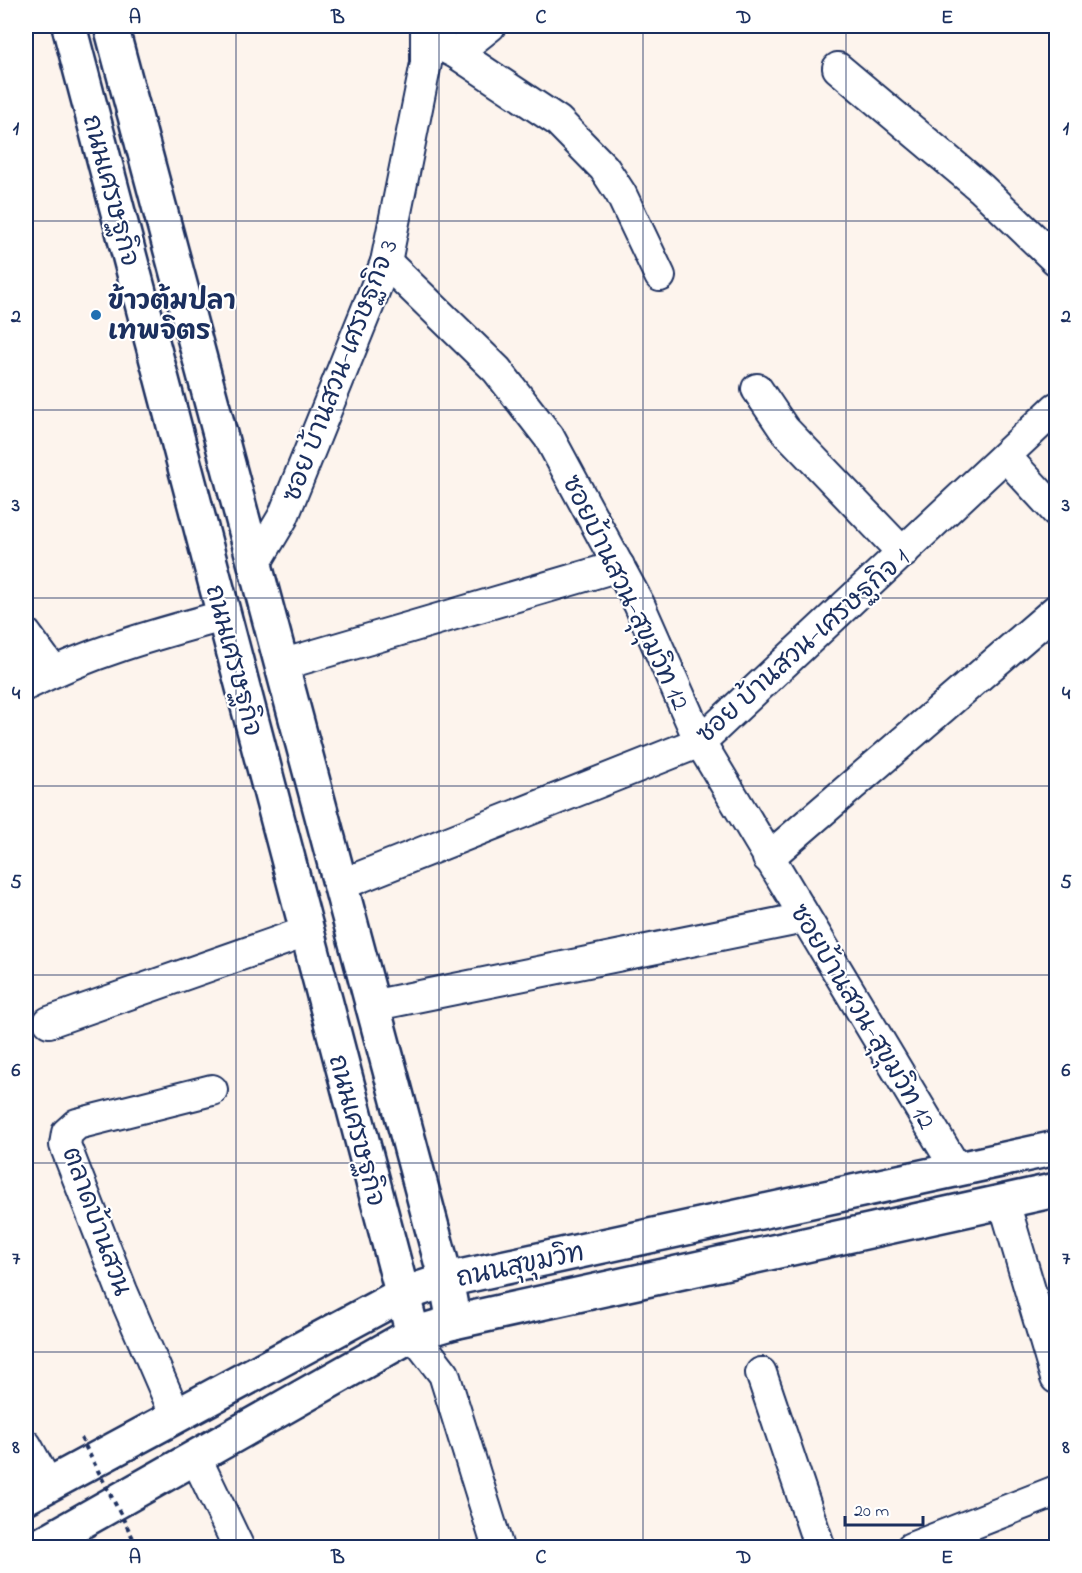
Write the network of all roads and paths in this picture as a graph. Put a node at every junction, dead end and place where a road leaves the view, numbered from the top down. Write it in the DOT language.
graph roads {
  1 [pos="69,26"];
  2 [pos="111,26"];
  3 [pos="490,26"];
  4 [pos="426,32"];
  5 [pos="456,52"];
  6 [pos="838,68"];
  7 [pos="1056,260"];
  8 [pos="386,262"];
  9 [pos="660,276"];
  10 [pos="758,389"];
  11 [pos="1056,408"];
  12 [pos="1006,457"];
  13 [pos="1056,511"];
  14 [pos="903,553"];
  15 [pos="255,564"];
  16 [pos="619,566"];
  17 [pos="1056,610"];
  18 [pos="224,616"];
  19 [pos="26,634"];
  20 [pos="281,665"];
  21 [pos="53,671"];
  22 [pos="26,685"];
  23 [pos="700,742"];
  24 [pos="768,858"];
  25 [pos="340,885"];
  26 [pos="804,918"];
  27 [pos="306,932"];
  28 [pos="371,1006"];
  29 [pos="49,1022"];
  30 [pos="212,1090"];
  31 [pos="1056,1148"];
  32 [pos="957,1170"];
  33 [pos="1056,1190"];
  34 [pos="1004,1202"];
  35 [pos="446,1280"];
  36 [pos="401,1295"];
  37 [pos="454,1322"];
  38 [pos="413,1334"];
  39 [pos="761,1372"];
  40 [pos="444,1374"];
  41 [pos="1056,1378"];
  42 [pos="176,1416"];
  43 [pos="81,1438"];
  44 [pos="26,1445"];
  45 [pos="196,1458"];
  46 [pos="37,1491"];
  47 [pos="1056,1491"];
  48 [pos="134,1540"];
  49 [pos="35,1548"];
  50 [pos="239,1548"];
  51 [pos="498,1548"];
  52 [pos="819,1548"];
  53 [pos="910,1548"];
  1 -- 18 [label="main road, ถนนเศรษฐกิจ"];
  2 -- 15 [label="main road, ถนนเศรษฐกิจ"];
  3 -- 5 [label="street"];
  4 -- 5 [label="street"];
  4 -- 8 [label="street, ซอย บ้านสวน-เศรษฐกิจ 3"];
  5 -- 9 [label="street"];
  6 -- 7 [label="street"];
  8 -- 15 [label="street, ซอย บ้านสวน-เศรษฐกิจ 3"];
  8 -- 16 [label="street, ซอยบ้านสวน-สุขุมวิท 12"];
  10 -- 14 [label="street"];
  11 -- 12 [label="street, ซอย บ้านสวน-เศรษฐกิจ 1"];
  12 -- 13 [label="street"];
  12 -- 14 [label="street, ซอย บ้านสวน-เศรษฐกิจ 1"];
  14 -- 23 [label="street, ซอย บ้านสวน-เศรษฐกิจ 1"];
  15 -- 20 [label="main road, ถนนเศรษฐกิจ"];
  16 -- 20 [label="street"];
  16 -- 23 [label="street, ซอยบ้านสวน-สุขุมวิท 12"];
  17 -- 24 [label="street"];
  18 -- 21 [label="street"];
  18 -- 27 [label="main road, ถนนเศรษฐกิจ"];
  19 -- 21 [label="street"];
  20 -- 25 [label="main road, ถนนเศรษฐกิจ"];
  21 -- 22 [label="street"];
  23 -- 24 [label="street, ซอยบ้านสวน-สุขุมวิท 12"];
  23 -- 25 [label="street, ซอย บ้านสวน-เศรษฐกิจ 1"];
  24 -- 26 [label="street, ซอยบ้านสวน-สุขุมวิท 12"];
  25 -- 28 [label="main road, ถนนเศรษฐกิจ"];
  26 -- 28 [label="street"];
  26 -- 32 [label="street, ซอยบ้านสวน-สุขุมวิท 12"];
  27 -- 29 [label="street"];
  27 -- 36 [label="main road, ถนนเศรษฐกิจ"];
  28 -- 35 [label="main road, ถนนเศรษฐกิจ"];
  30 -- 42 [label="street, ตลาดบ้านสวน"];
  31 -- 32 [label="main road, ถนนสุขุมวิท"];
  32 -- 35 [label="main road, ถนนสุขุมวิท"];
  33 -- 34 [label="main road, ถนนสุขุมวิท"];
  34 -- 37 [label="main road, ถนนสุขุมวิท"];
  34 -- 41 [label="street"];
  35 -- 36 [label="main road, ถนนสุขุมวิท"];
  35 -- 37 [label="main road, ถนนเศรษฐกิจ"];
  36 -- 38 [label="main road, ถนนเศรษฐกิจ"];
  36 -- 42 [label="main road, ถนนสุขุมวิท"];
  37 -- 38 [label="main road, ถนนสุขุมวิท"];
  37 -- 40 [label="street"];
  38 -- 40 [label="street"];
  38 -- 45 [label="main road, ถนนสุขุมวิท"];
  39 -- 52 [label="street"];
  40 -- 51 [label="street"];
  42 -- 46 [label="main road, ถนนสุขุมวิท"];
  43 -- 48 [label="path, bridge"];
  44 -- 46 [label="street"];
  45 -- 49 [label="main road, ถนนสุขุมวิท"];
  45 -- 50 [label="street"];
  47 -- 53 [label="street"];
}
